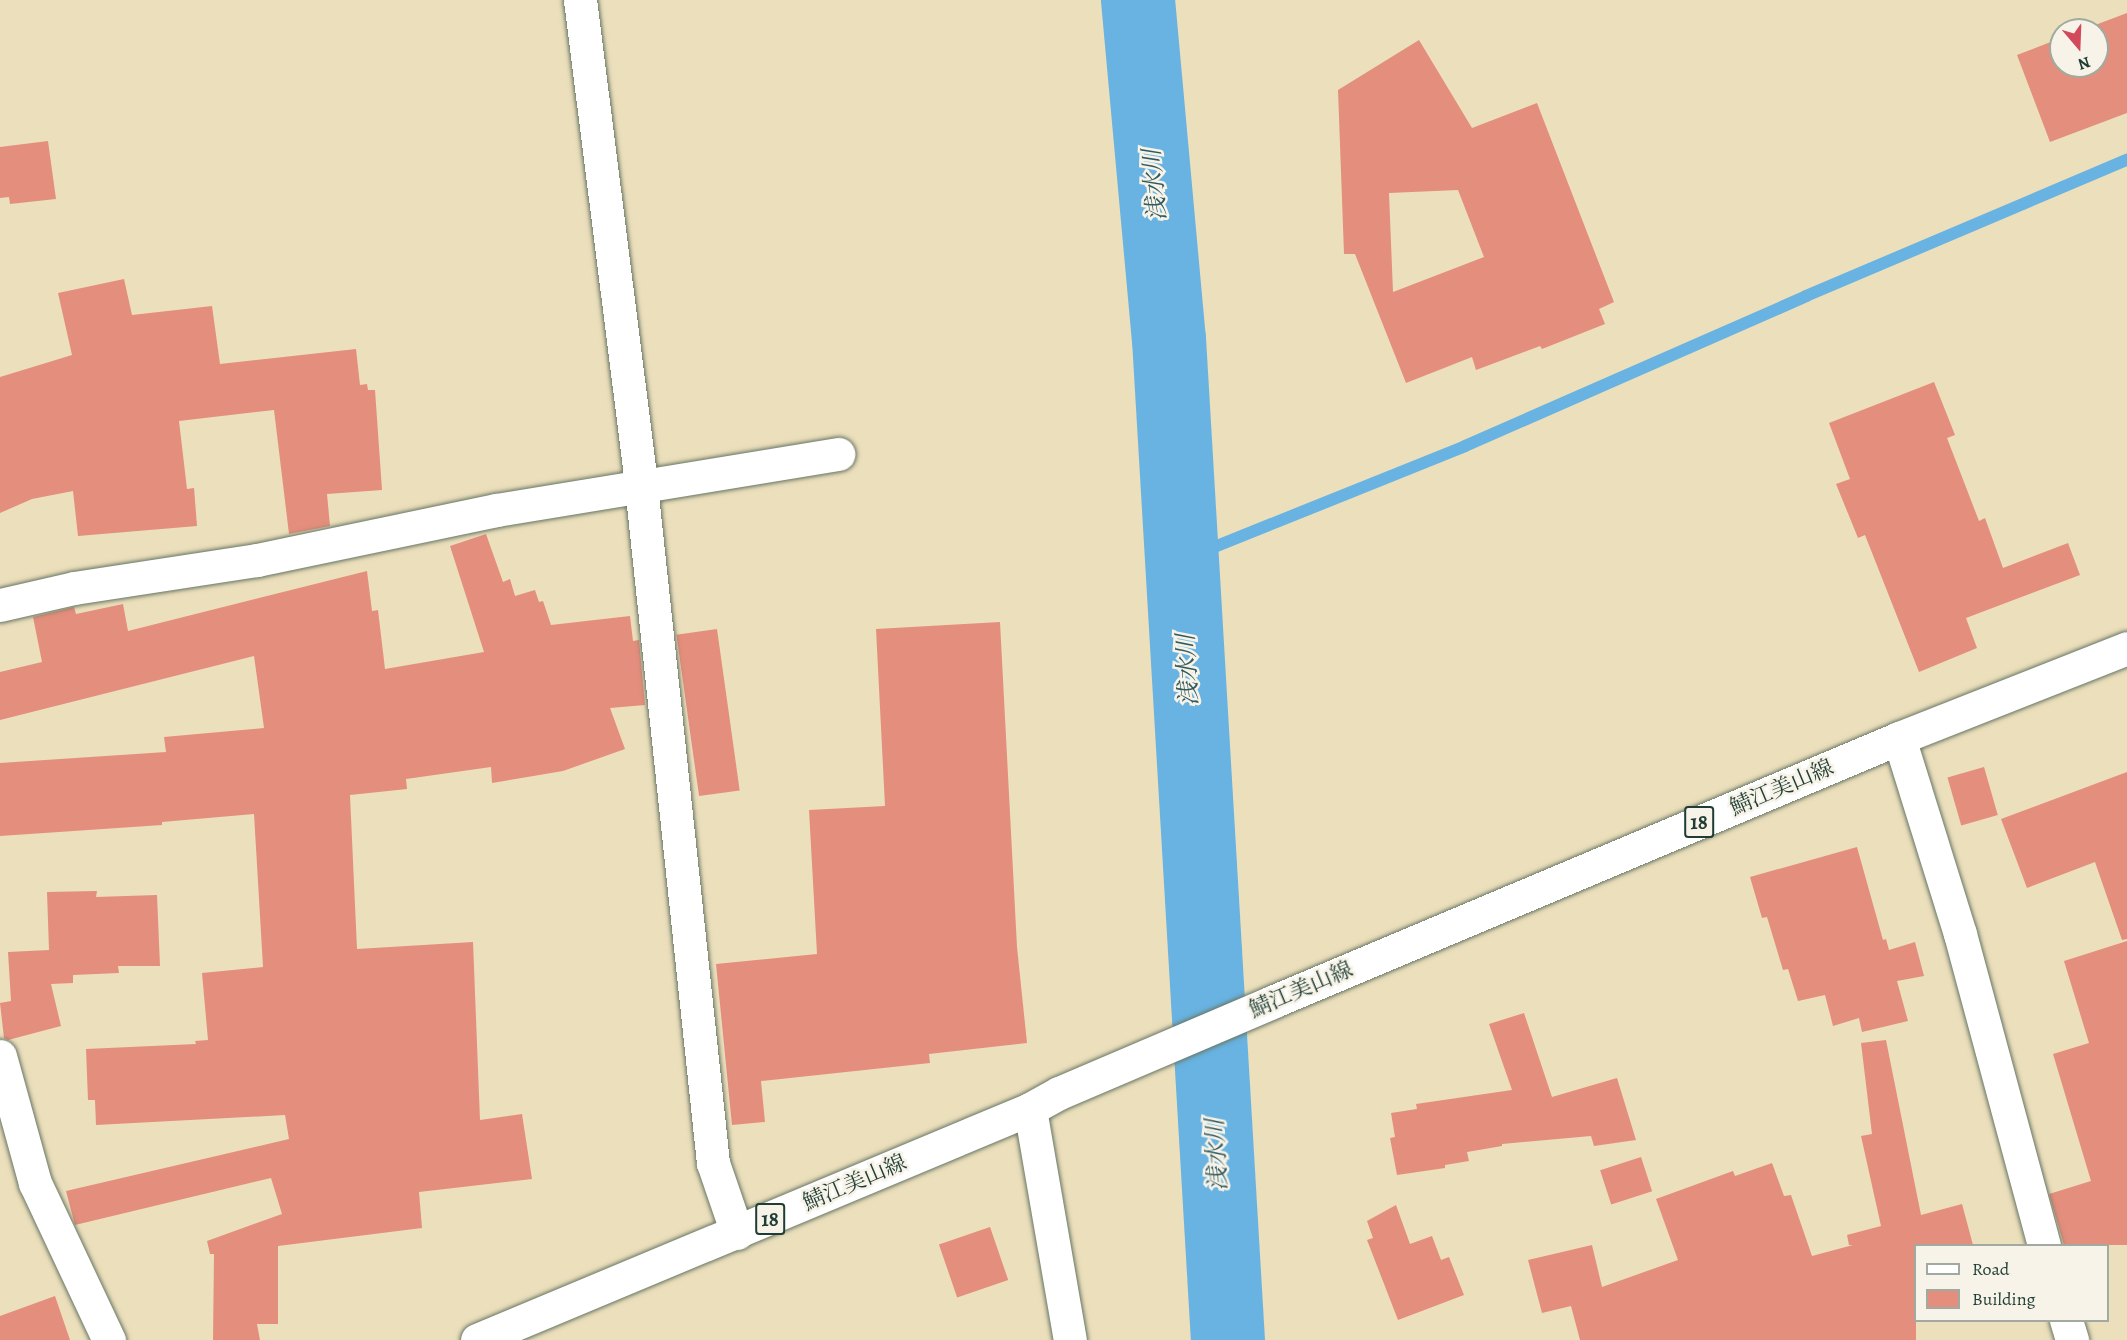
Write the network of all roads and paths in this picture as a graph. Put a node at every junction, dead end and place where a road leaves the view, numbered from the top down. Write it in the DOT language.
graph roads {
  1 [pos="580,0"];
  2 [pos="838,454"];
  3 [pos="641,486"];
  4 [pos="0,605"];
  5 [pos="2127,648"];
  6 [pos="1899,738"];
  7 [pos="0,1056"];
  8 [pos="1030,1109"];
  9 [pos="737,1233"];
  10 [pos="2044,1244"];
  11 [pos="2067,1322"];
  12 [pos="109,1340"];
  13 [pos="477,1340"];
  14 [pos="1070,1340"];
  15 [pos="2072,1340"];
  1 -- 3 [label="street"];
  2 -- 3 [label="street"];
  3 -- 4 [label="street"];
  3 -- 9 [label="street"];
  5 -- 6 [label="street, 鯖江美山線 / 18"];
  6 -- 8 [label="street, 鯖江美山線 / 18"];
  6 -- 10 [label="street"];
  7 -- 12 [label="street"];
  8 -- 9 [label="street, 鯖江美山線 / 18"];
  8 -- 14 [label="street"];
  9 -- 13 [label="street, 鯖江美山線 / 18"];
  11 -- 15 [label="street"];
}
